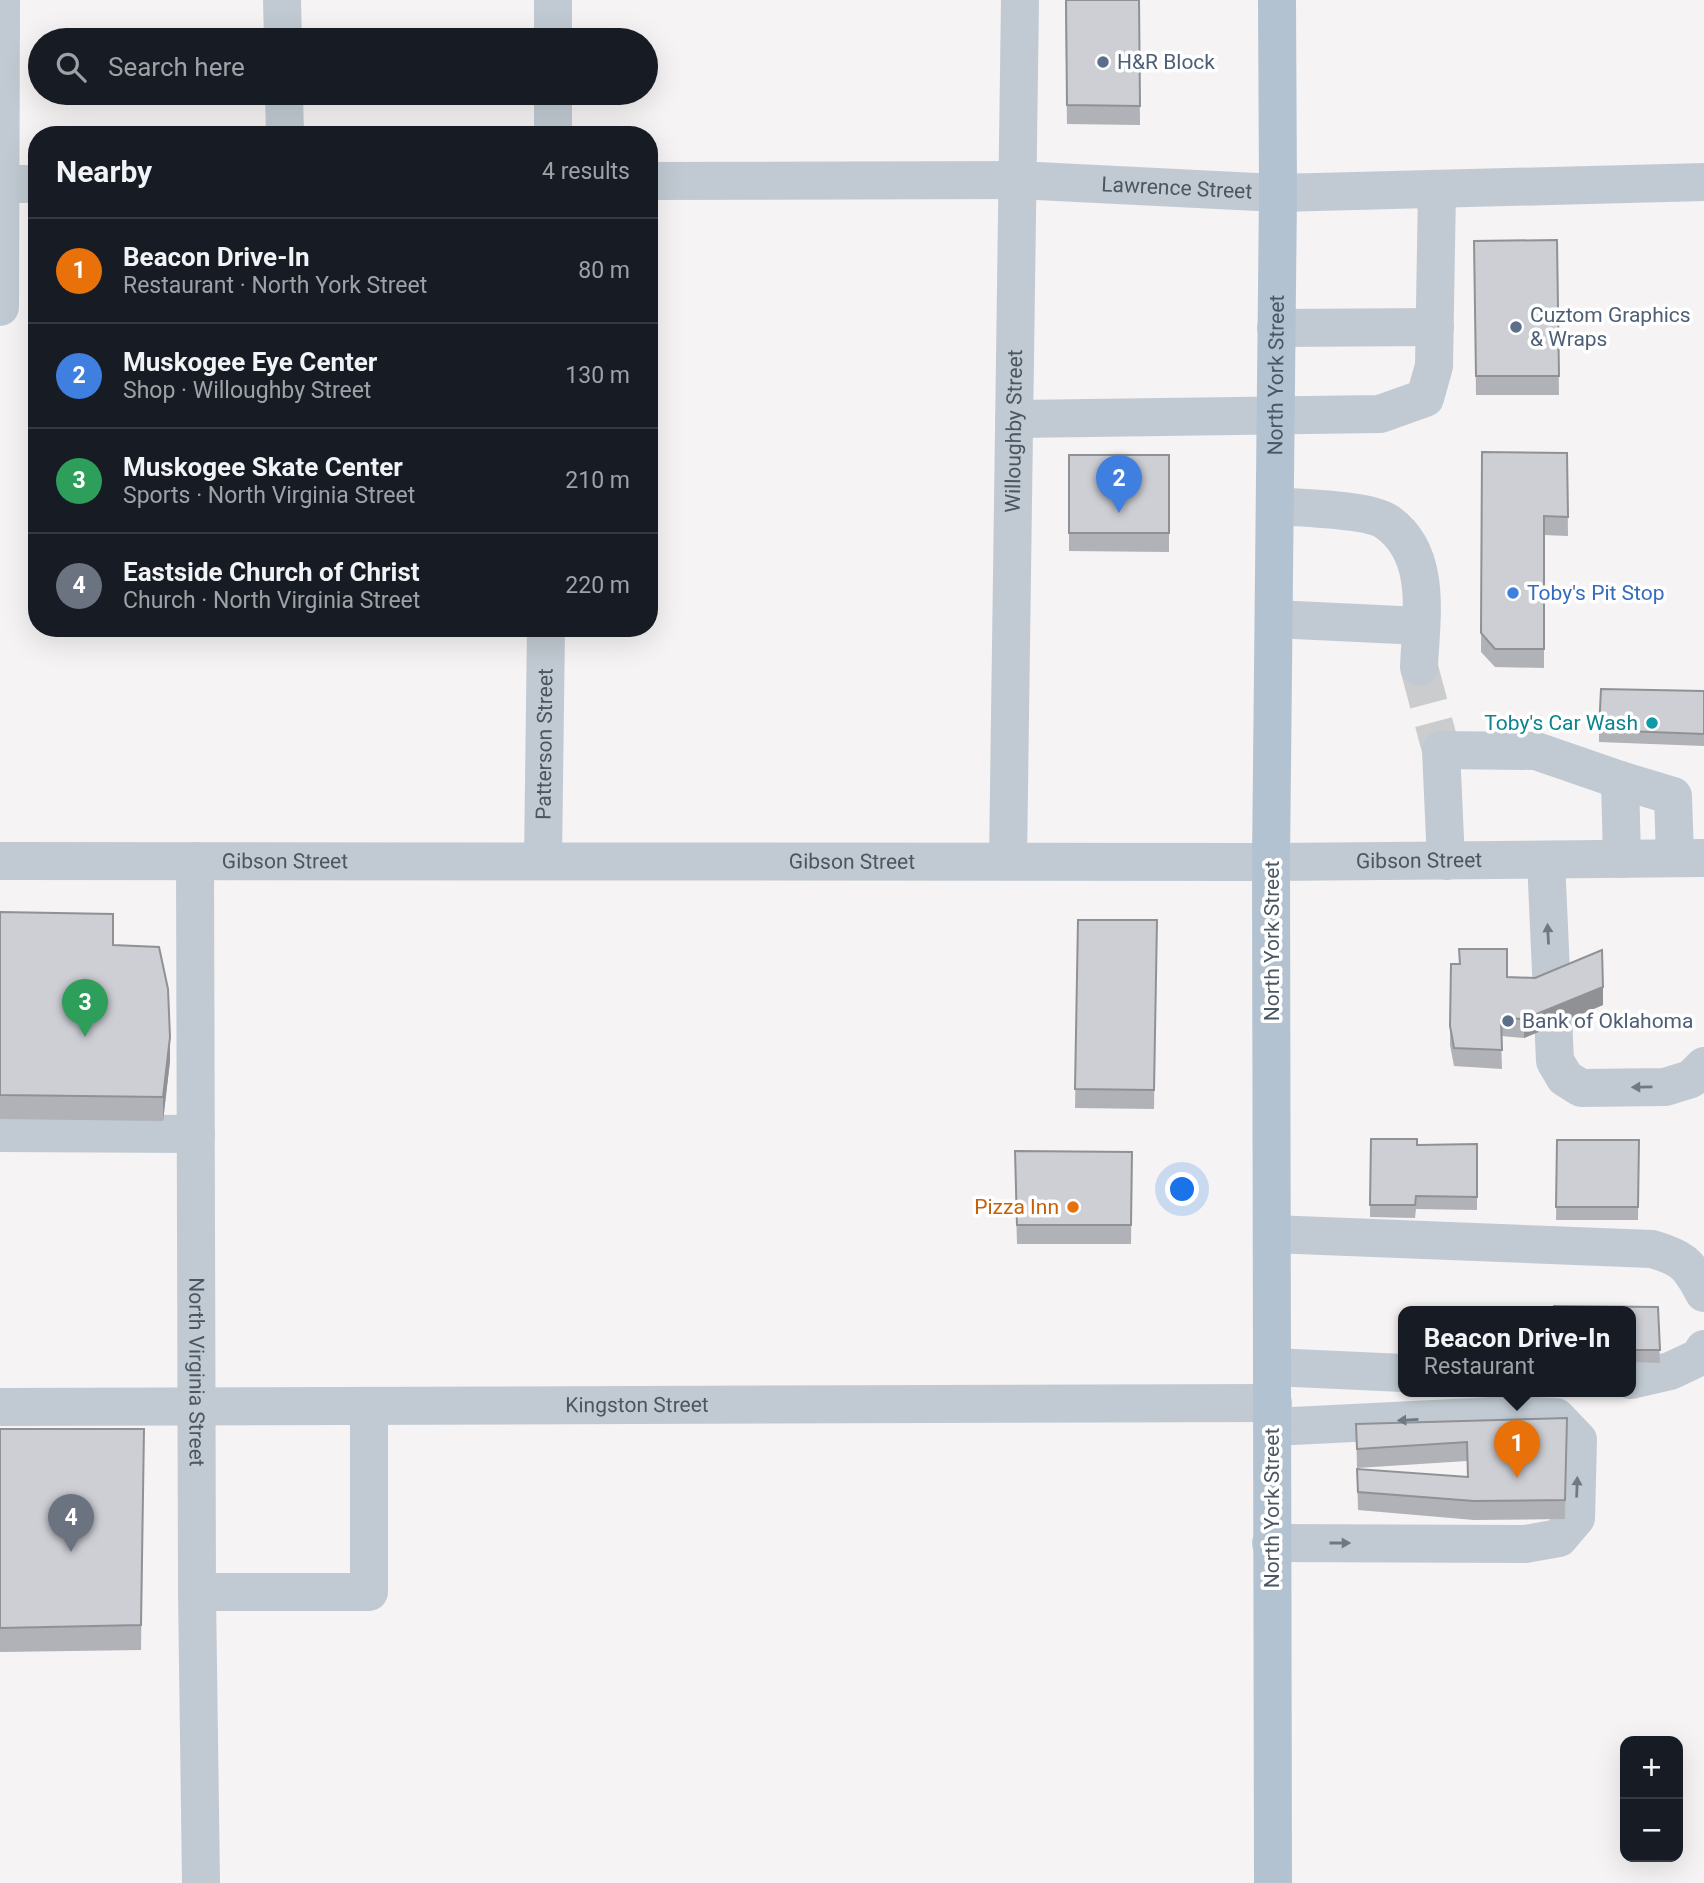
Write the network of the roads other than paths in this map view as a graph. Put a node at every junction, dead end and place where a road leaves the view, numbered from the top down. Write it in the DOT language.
graph roads {
  1 [pos="1,0"];
  2 [pos="282,0"];
  3 [pos="553,0"];
  4 [pos="1020,0"];
  5 [pos="1277,0"];
  6 [pos="283,28"];
  7 [pos="553,28"];
  8 [pos="284,105"];
  9 [pos="553,105"];
  10 [pos="285,126"];
  11 [pos="553,126"];
  12 [pos="1017,180"];
  13 [pos="658,181"];
  14 [pos="1704,182"];
  15 [pos="13,184"];
  16 [pos="1437,189"];
  17 [pos="1278,193"];
  18 [pos="0,307"];
  19 [pos="1435,327"];
  20 [pos="1276,328"];
  21 [pos="1276,414"];
  22 [pos="1014,419"];
  23 [pos="1275,506"];
  24 [pos="1274,619"];
  25 [pos="1421,626"];
  26 [pos="546,637"];
  27 [pos="1419,667"];
  28 [pos="1619,780"];
  29 [pos="1689,858"];
  30 [pos="1622,859"];
  31 [pos="543,860"];
  32 [pos="1545,860"];
  33 [pos="0,861"];
  34 [pos="195,861"];
  35 [pos="1008,861"];
  36 [pos="1446,861"];
  37 [pos="1271,862"];
  38 [pos="1704,1066"];
  39 [pos="0,1133"];
  40 [pos="196,1134"];
  41 [pos="1272,1234"];
  42 [pos="1704,1293"];
  43 [pos="1704,1349"];
  44 [pos="1398,1374"];
  45 [pos="1636,1379"];
  46 [pos="1273,1399"];
  47 [pos="369,1406"];
  48 [pos="0,1407"];
  49 [pos="197,1407"];
  50 [pos="1271,1542"];
  51 [pos="197,1592"];
  52 [pos="201,1883"];
  53 [pos="1273,1883"];
  1 -- 15 [label="street"];
  2 -- 6 [label="street"];
  3 -- 7 [label="street"];
  4 -- 12 [label="street, Willoughby Street"];
  5 -- 17 [label="main road, North York Street"];
  8 -- 10 [label="street"];
  9 -- 11 [label="street"];
  12 -- 13 [label="street, Lawrence Street"];
  12 -- 17 [label="street, Lawrence Street"];
  12 -- 22 [label="street, Willoughby Street"];
  14 -- 16 [label="street, Lawrence Street"];
  15 -- 18 [label="street"];
  16 -- 17 [label="street, Lawrence Street"];
  16 -- 19 [label="street"];
  17 -- 20 [label="main road, North York Street"];
  19 -- 20 [label="street"];
  19 -- 21 [label="street"];
  20 -- 21 [label="main road, North York Street"];
  21 -- 22 [label="street"];
  21 -- 23 [label="main road, North York Street"];
  22 -- 35 [label="street, Willoughby Street"];
  23 -- 24 [label="main road, North York Street"];
  23 -- 25 [label="street"];
  24 -- 25 [label="street"];
  24 -- 37 [label="main road, North York Street"];
  25 -- 27 [label="street"];
  26 -- 31 [label="street, Patterson Street"];
  28 -- 29 [label="street"];
  28 -- 30 [label="street"];
  28 -- 36 [label="street"];
  29 -- 30 [label="street, Gibson Street"];
  30 -- 32 [label="street, Gibson Street"];
  31 -- 34 [label="street, Gibson Street"];
  31 -- 35 [label="street, Gibson Street"];
  32 -- 36 [label="street, Gibson Street"];
  38 -- 32 [label="street, one-way"];
  33 -- 34 [label="street, Gibson Street"];
  34 -- 40 [label="street, North Virginia Street"];
  35 -- 37 [label="street, Gibson Street"];
  36 -- 37 [label="street, Gibson Street"];
  37 -- 41 [label="main road, North York Street"];
  39 -- 40 [label="street"];
  40 -- 49 [label="street, North Virginia Street"];
  41 -- 42 [label="street"];
  41 -- 46 [label="main road, North York Street"];
  43 -- 45 [label="street"];
  44 -- 46 [label="street"];
  46 -- 47 [label="street, Kingston Street"];
  46 -- 50 [label="main road, North York Street"];
  50 -- 46 [label="street, one-way"];
  47 -- 49 [label="street, Kingston Street"];
  47 -- 51 [label="street"];
  48 -- 49 [label="street, Kingston Street"];
  49 -- 51 [label="street, North Virginia Street"];
  50 -- 53 [label="main road, North York Street"];
  51 -- 52 [label="street, North Virginia Street"];
}
